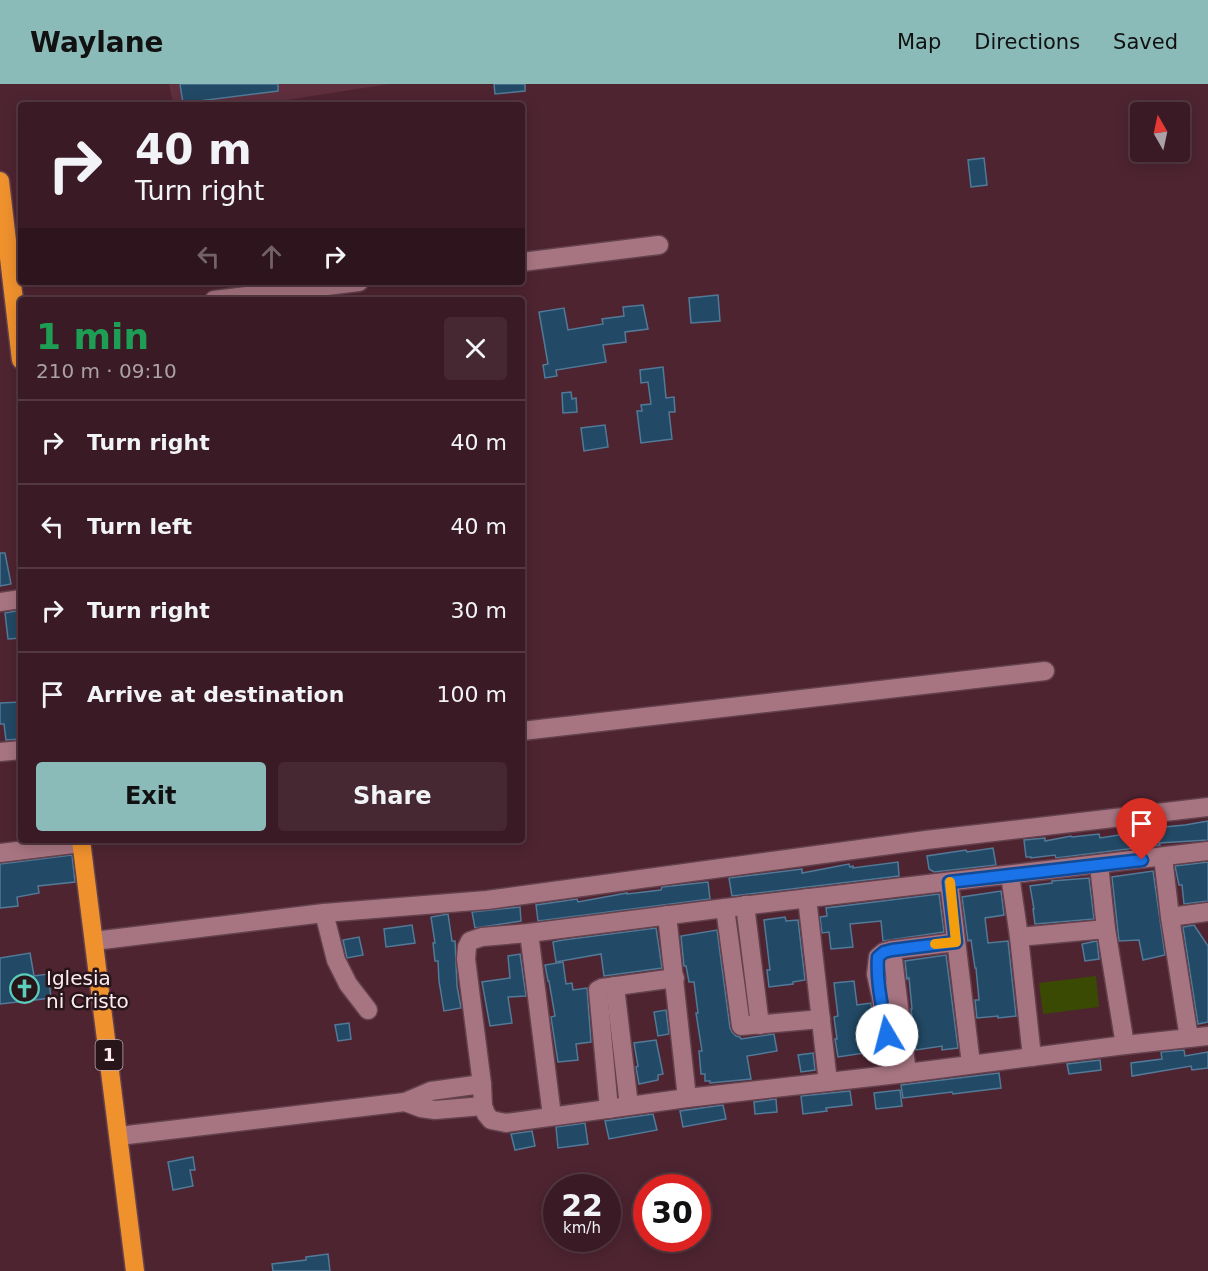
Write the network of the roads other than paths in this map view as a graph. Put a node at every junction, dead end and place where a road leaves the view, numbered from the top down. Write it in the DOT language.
graph roads {
  1 [pos="0,181"];
  2 [pos="660,244"];
  3 [pos="525,262"];
  4 [pos="334,285"];
  5 [pos="238,297"];
  6 [pos="18,324"];
  7 [pos="18,599"];
  8 [pos="0,602"];
  9 [pos="1045,671"];
  10 [pos="525,731"];
  11 [pos="18,750"];
  12 [pos="0,752"];
  13 [pos="1208,807"];
  14 [pos="74,843"];
  15 [pos="81,843"];
  16 [pos="1208,851"];
  17 [pos="0,854"];
  18 [pos="1163,857"];
  19 [pos="1099,865"];
  20 [pos="1010,875"];
  21 [pos="949,882"];
  22 [pos="807,898"];
  23 [pos="745,905"];
  24 [pos="725,908"];
  25 [pos="1208,912"];
  26 [pos="324,913"];
  27 [pos="667,915"];
  28 [pos="1170,917"];
  29 [pos="1106,929"];
  30 [pos="529,933"];
  31 [pos="1019,937"];
  32 [pos="94,941"];
  33 [pos="956,942"];
  34 [pos="675,978"];
  35 [pos="615,986"];
  36 [pos="368,1010"];
  37 [pos="821,1019"];
  38 [pos="760,1024"];
  39 [pos="1208,1036"];
  40 [pos="1189,1038"];
  41 [pos="1125,1045"];
  42 [pos="1032,1057"];
  43 [pos="971,1064"];
  44 [pos="899,1073"];
  45 [pos="828,1082"];
  46 [pos="482,1084"];
  47 [pos="687,1098"];
  48 [pos="405,1102"];
  49 [pos="483,1106"];
  50 [pos="629,1106"];
  51 [pos="609,1108"];
  52 [pos="552,1116"];
  53 [pos="119,1136"];
  54 [pos="135,1271"];
  1 -- 6 [label="highway"];
  2 -- 3 [label="street"];
  4 -- 5 [label="street"];
  7 -- 8 [label="street"];
  9 -- 10 [label="street"];
  11 -- 12 [label="street"];
  13 -- 26 [label="street"];
  14 -- 17 [label="street"];
  15 -- 32 [label="highway, 1"];
  16 -- 18 [label="street"];
  18 -- 19 [label="street"];
  18 -- 28 [label="street"];
  19 -- 20 [label="street"];
  19 -- 29 [label="street"];
  20 -- 21 [label="street"];
  20 -- 31 [label="street"];
  21 -- 22 [label="street"];
  21 -- 33 [label="street"];
  22 -- 23 [label="street"];
  22 -- 37 [label="street"];
  23 -- 24 [label="street"];
  23 -- 38 [label="street"];
  24 -- 27 [label="street"];
  24 -- 38 [label="street"];
  25 -- 28 [label="street"];
  26 -- 32 [label="street"];
  26 -- 36 [label="street"];
  27 -- 30 [label="street"];
  27 -- 34 [label="street"];
  28 -- 40 [label="street"];
  29 -- 31 [label="street"];
  29 -- 41 [label="street"];
  30 -- 46 [label="street"];
  30 -- 52 [label="street"];
  31 -- 42 [label="street"];
  32 -- 53 [label="highway, 1"];
  33 -- 43 [label="street"];
  33 -- 44 [label="street"];
  34 -- 35 [label="street"];
  34 -- 47 [label="street"];
  35 -- 50 [label="street"];
  35 -- 51 [label="street"];
  37 -- 38 [label="street"];
  37 -- 45 [label="street"];
  39 -- 40 [label="street"];
  40 -- 41 [label="street"];
  41 -- 42 [label="street"];
  42 -- 43 [label="street"];
  43 -- 44 [label="street"];
  44 -- 45 [label="street"];
  45 -- 47 [label="street"];
  46 -- 48 [label="street"];
  46 -- 49 [label="street"];
  47 -- 50 [label="street"];
  48 -- 49 [label="street"];
  48 -- 53 [label="street"];
  49 -- 52 [label="street"];
  50 -- 51 [label="street"];
  51 -- 52 [label="street"];
  53 -- 54 [label="highway, 1"];
}
